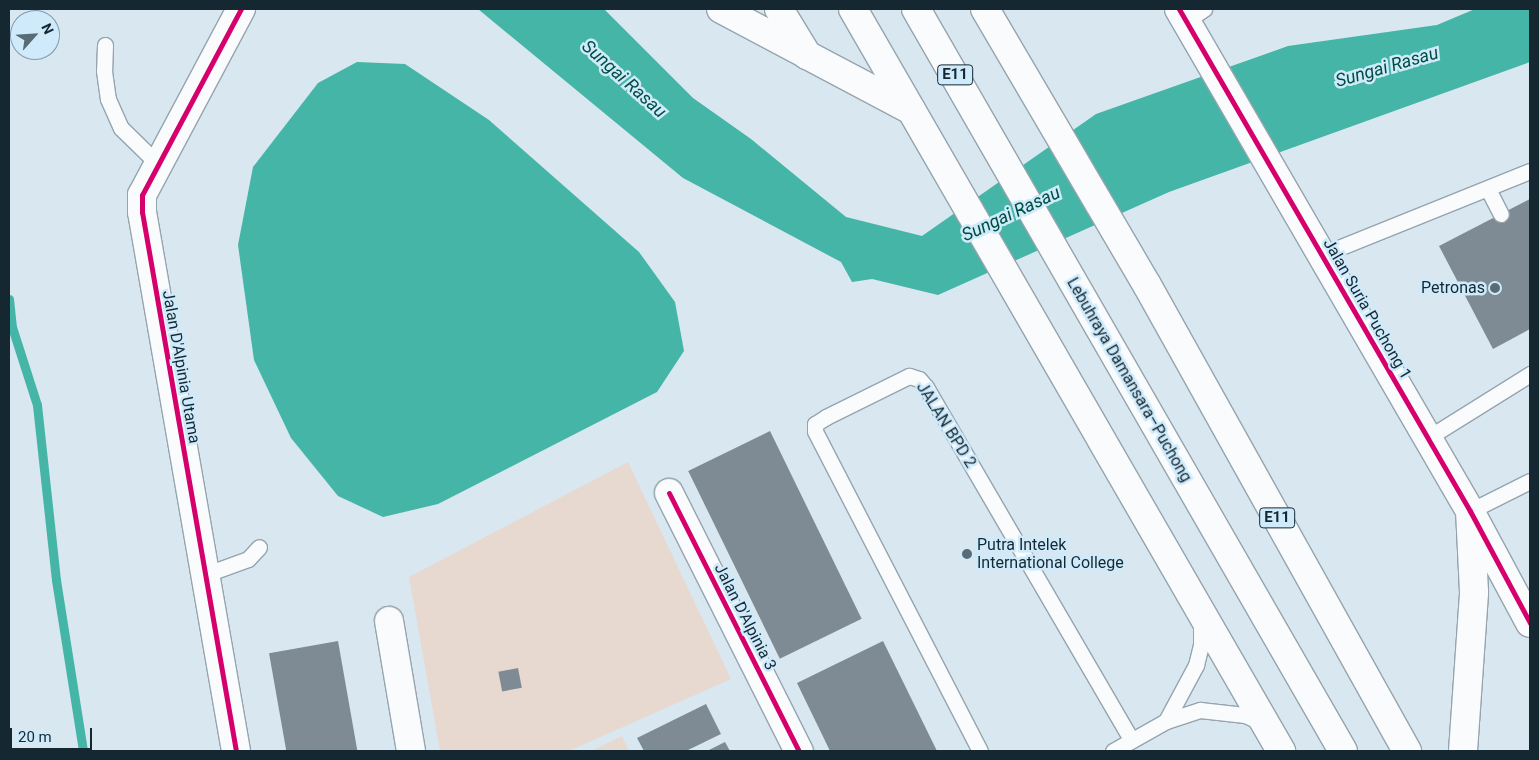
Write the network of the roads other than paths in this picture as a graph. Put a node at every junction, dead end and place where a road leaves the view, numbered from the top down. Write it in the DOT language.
graph roads {
  1 [pos="241,9"];
  2 [pos="721,9"];
  3 [pos="779,9"];
  4 [pos="853,9"];
  5 [pos="916,9"];
  6 [pos="985,9"];
  7 [pos="1192,20"];
  8 [pos="105,45"];
  9 [pos="807,55"];
  10 [pos="911,110"];
  11 [pos="158,164"];
  12 [pos="1530,171"];
  13 [pos="1488,189"];
  14 [pos="1501,214"];
  15 [pos="1322,255"];
  16 [pos="1530,374"];
  17 [pos="1426,439"];
  18 [pos="1530,481"];
  19 [pos="669,493"];
  20 [pos="1470,511"];
  21 [pos="259,547"];
  22 [pos="204,575"];
  23 [pos="1202,615"];
  24 [pos="389,622"];
  25 [pos="1530,623"];
  26 [pos="1166,721"];
  27 [pos="1265,725"];
  28 [pos="1131,739"];
  29 [pos="236,751"];
  30 [pos="411,751"];
  31 [pos="799,751"];
  32 [pos="980,751"];
  33 [pos="1113,751"];
  34 [pos="1281,751"];
  35 [pos="1343,751"];
  36 [pos="1407,751"];
  37 [pos="1463,751"];
  1 -- 11 [label="main road, Jalan D'Alpinia Utama"];
  2 -- 9 [label="main road"];
  3 -- 9 [label="main road"];
  4 -- 10 [label="main road"];
  5 -- 35 [label="main road, Lebuhraya Damansara–Puchong / E11"];
  6 -- 36 [label="main road, E11"];
  7 -- 15 [label="main road, Jalan Suria Puchong 1"];
  8 -- 11 [label="lane"];
  9 -- 10 [label="main road"];
  10 -- 23 [label="main road"];
  11 -- 22 [label="main road, Jalan D'Alpinia Utama"];
  12 -- 13 [label="lane"];
  13 -- 14 [label="lane"];
  13 -- 15 [label="lane"];
  15 -- 17 [label="main road, Jalan Suria Puchong 1"];
  16 -- 17 [label="lane"];
  17 -- 20 [label="main road, Jalan Suria Puchong 1"];
  18 -- 20 [label="lane"];
  19 -- 31 [label="main road, Jalan D'Alpinia 3"];
  20 -- 25 [label="main road, Jalan Suria Puchong 1"];
  20 -- 37 [label="main road"];
  21 -- 22 [label="lane"];
  22 -- 29 [label="main road, Jalan D'Alpinia Utama"];
  23 -- 26 [label="lane"];
  23 -- 27 [label="main road"];
  24 -- 30 [label="main road"];
  26 -- 27 [label="lane"];
  26 -- 28 [label="lane"];
  27 -- 34 [label="main road"];
  28 -- 32 [label="lane, JALAN BPD 2"];
  28 -- 33 [label="lane"];
}
